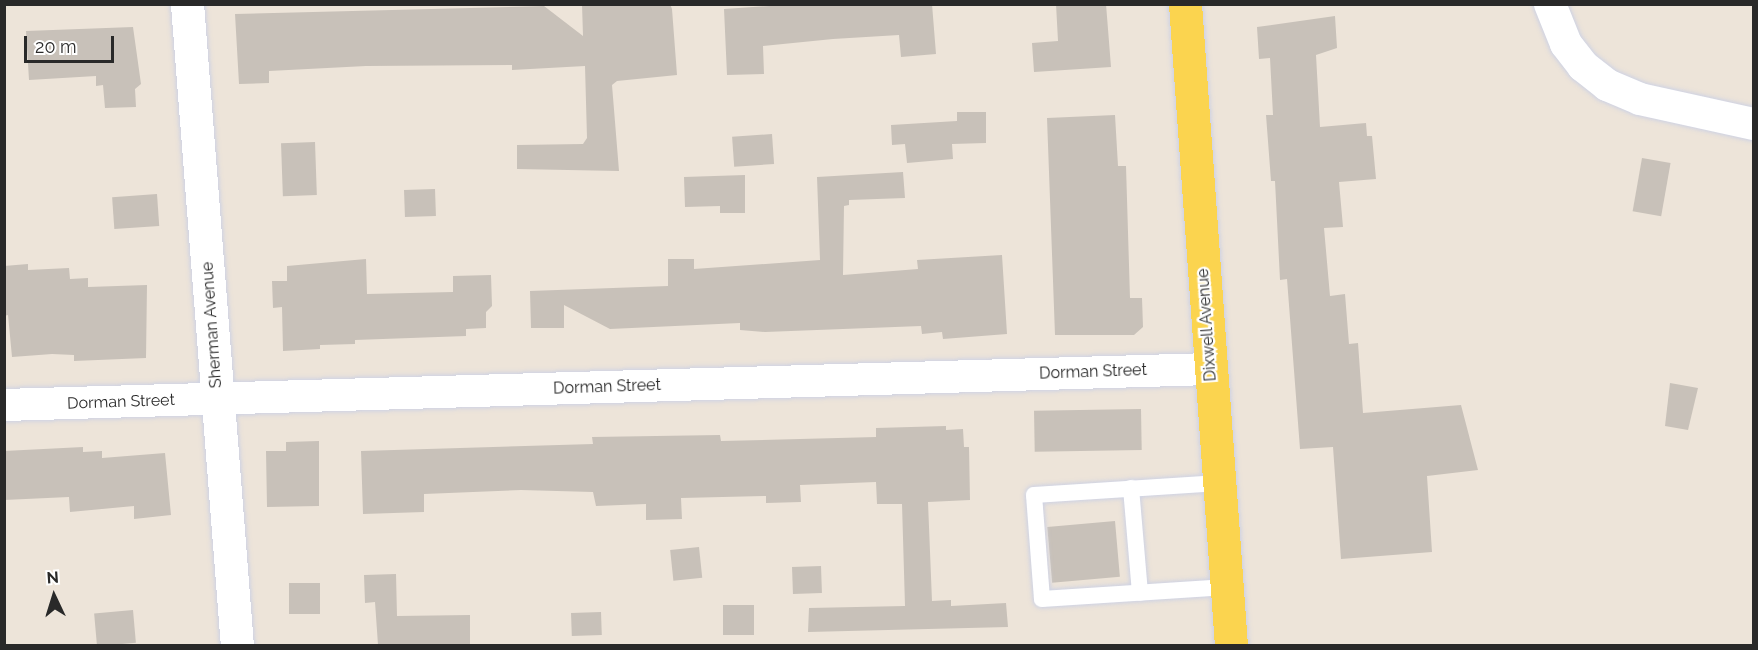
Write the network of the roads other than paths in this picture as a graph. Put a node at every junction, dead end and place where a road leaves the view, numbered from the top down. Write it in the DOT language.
graph roads {
  1 [pos="187,4"];
  2 [pos="1185,4"];
  3 [pos="1550,4"];
  4 [pos="1754,124"];
  5 [pos="1209,369"];
  6 [pos="218,399"];
  7 [pos="4,405"];
  8 [pos="1219,483"];
  9 [pos="1131,488"];
  10 [pos="1227,587"];
  11 [pos="1140,593"];
  12 [pos="237,645"];
  13 [pos="1232,645"];
  1 -- 6 [label="main road, Sherman Avenue"];
  2 -- 5 [label="main road, Dixwell Avenue"];
  3 -- 4 [label="street"];
  5 -- 6 [label="street, Dorman Street"];
  5 -- 8 [label="main road, Dixwell Avenue"];
  6 -- 7 [label="street, Dorman Street"];
  6 -- 12 [label="main road, Sherman Avenue"];
  8 -- 9 [label="lane"];
  8 -- 10 [label="main road, Dixwell Avenue"];
  9 -- 11 [label="lane"];
  9 -- 11 [label="lane"];
  10 -- 11 [label="lane"];
  10 -- 13 [label="main road, Dixwell Avenue"];
}
